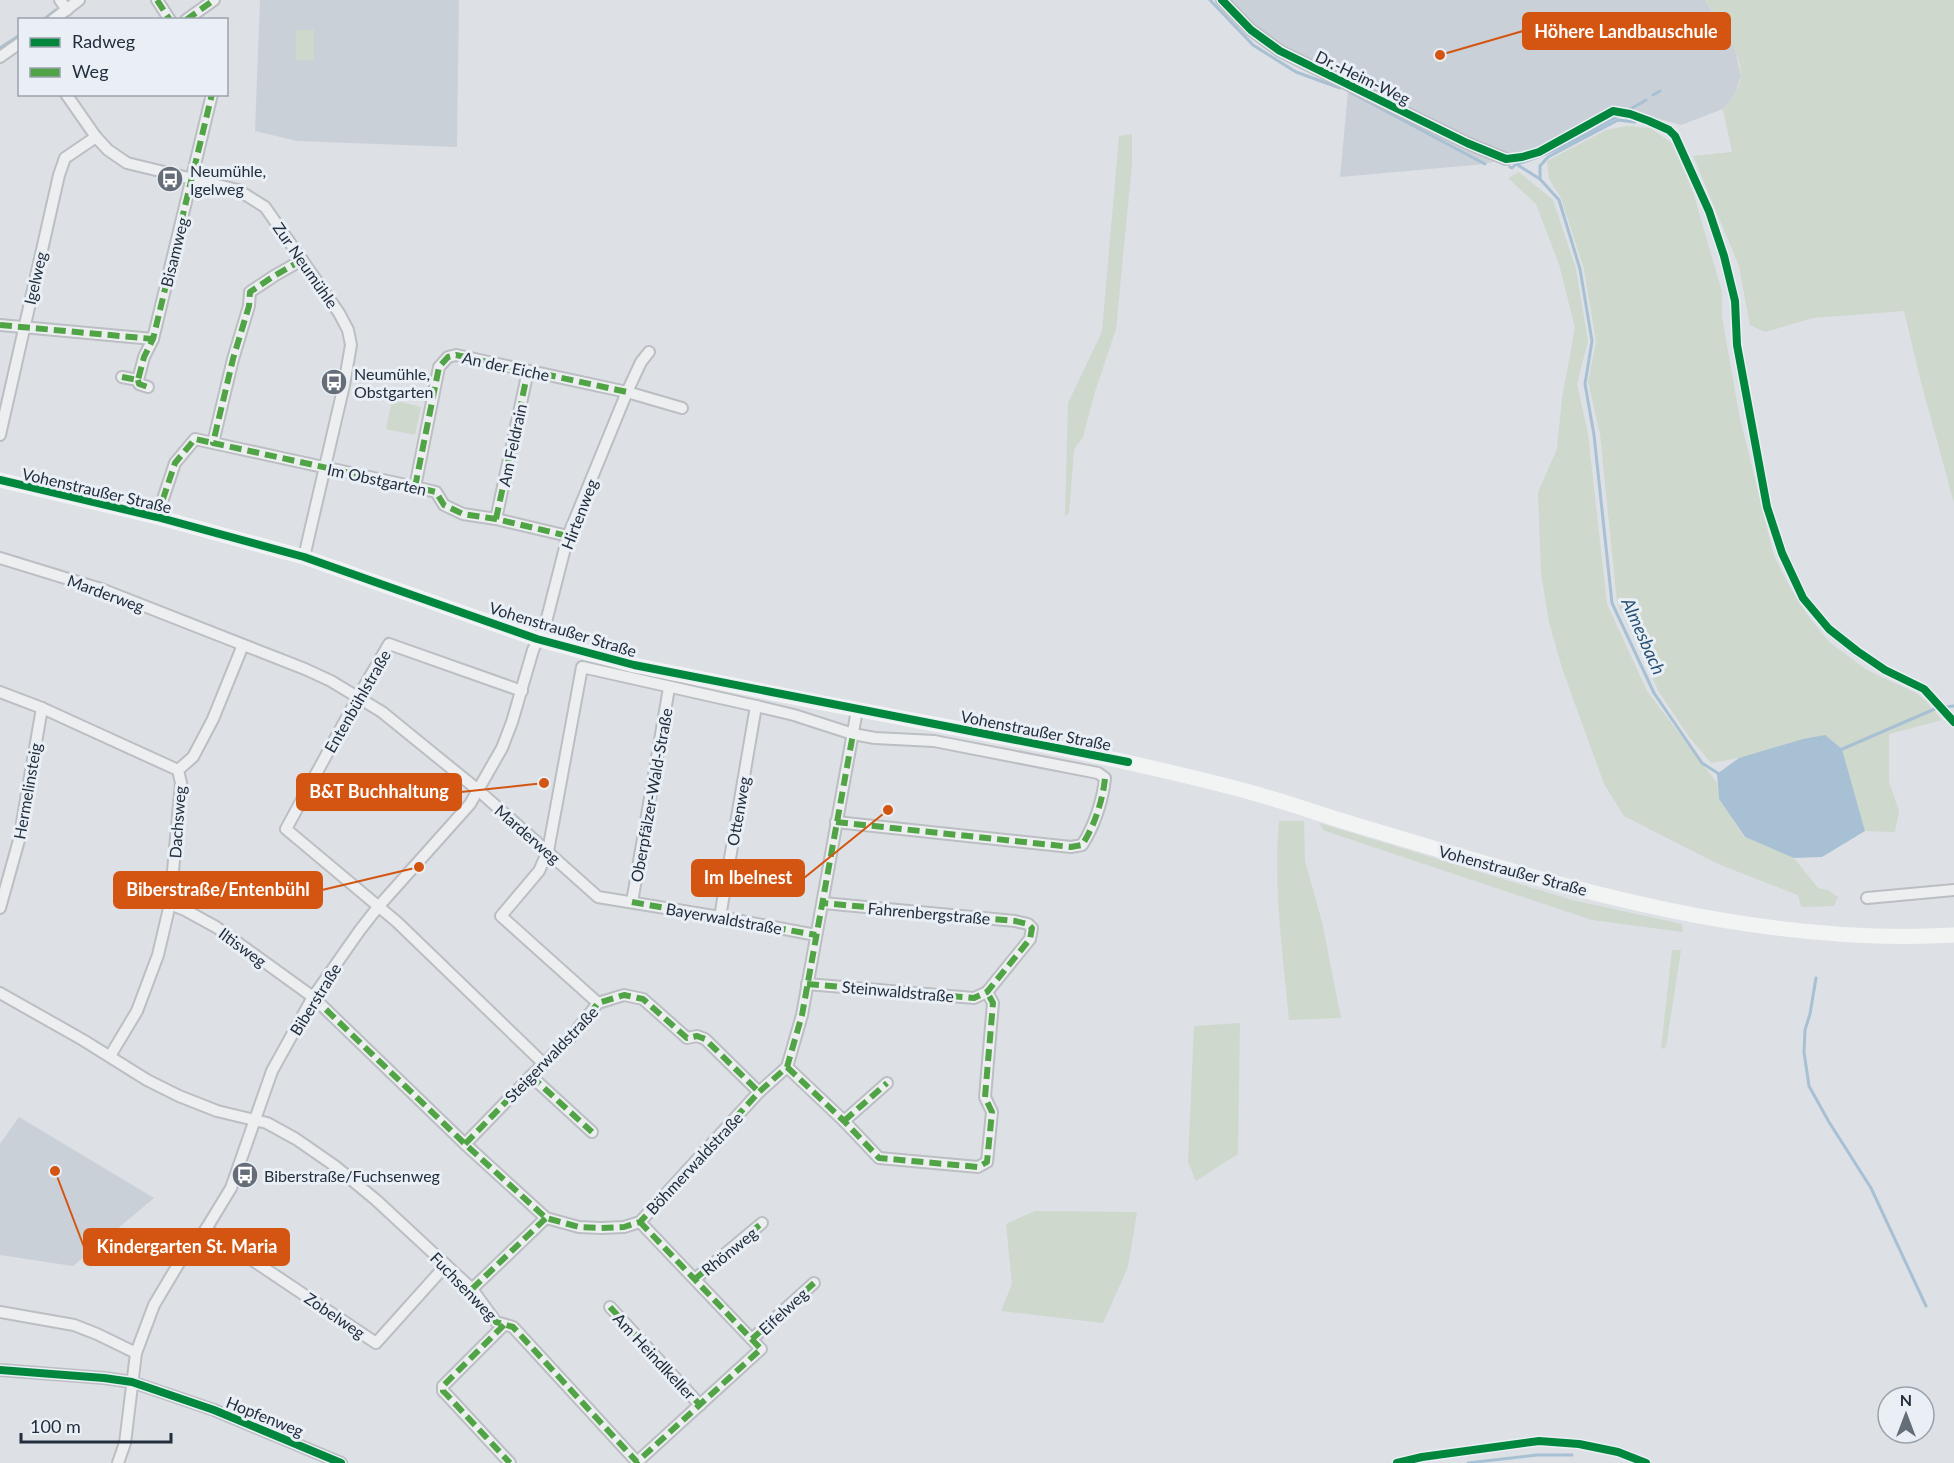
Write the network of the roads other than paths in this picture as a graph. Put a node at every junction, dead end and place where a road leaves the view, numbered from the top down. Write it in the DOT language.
graph roads {
  1 [pos="60,0"];
  2 [pos="79,0"];
  3 [pos="157,0"];
  4 [pos="214,0"];
  5 [pos="1222,0"];
  6 [pos="67,10"];
  7 [pos="56,18"];
  8 [pos="169,18"];
  9 [pos="189,18"];
  10 [pos="18,44"];
  11 [pos="0,57"];
  12 [pos="67,96"];
  13 [pos="212,96"];
  14 [pos="96,137"];
  15 [pos="1506,159"];
  16 [pos="192,180"];
  17 [pos="302,260"];
  18 [pos="0,325"];
  19 [pos="24,327"];
  20 [pos="153,339"];
  21 [pos="649,352"];
  22 [pos="528,371"];
  23 [pos="122,377"];
  24 [pos="138,380"];
  25 [pos="148,387"];
  26 [pos="627,392"];
  27 [pos="681,408"];
  28 [pos="0,435"];
  29 [pos="213,443"];
  30 [pos="325,468"];
  31 [pos="0,480"];
  32 [pos="415,487"];
  33 [pos="157,517"];
  34 [pos="496,519"];
  35 [pos="568,536"];
  36 [pos="303,557"];
  37 [pos="0,558"];
  38 [pos="537,639"];
  39 [pos="243,645"];
  40 [pos="669,688"];
  41 [pos="522,691"];
  42 [pos="0,692"];
  43 [pos="358,697"];
  44 [pos="756,706"];
  45 [pos="42,708"];
  46 [pos="857,710"];
  47 [pos="853,734"];
  48 [pos="178,770"];
  49 [pos="478,790"];
  50 [pos="836,822"];
  51 [pos="548,851"];
  52 [pos="1954,890"];
  53 [pos="1867,898"];
  54 [pos="632,902"];
  55 [pos="823,903"];
  56 [pos="170,904"];
  57 [pos="378,907"];
  58 [pos="0,908"];
  59 [pos="720,917"];
  60 [pos="816,935"];
  61 [pos="1954,935"];
  62 [pos="807,984"];
  63 [pos="987,992"];
  64 [pos="0,993"];
  65 [pos="313,997"];
  66 [pos="598,1003"];
  67 [pos="111,1056"];
  68 [pos="543,1064"];
  69 [pos="787,1067"];
  70 [pos="531,1076"];
  71 [pos="887,1083"];
  72 [pos="759,1092"];
  73 [pos="255,1120"];
  74 [pos="844,1121"];
  75 [pos="592,1132"];
  76 [pos="465,1144"];
  77 [pos="546,1218"];
  78 [pos="640,1222"];
  79 [pos="762,1223"];
  80 [pos="206,1229"];
  81 [pos="446,1265"];
  82 [pos="695,1278"];
  83 [pos="814,1283"];
  84 [pos="472,1289"];
  85 [pos="610,1307"];
  86 [pos="0,1312"];
  87 [pos="504,1325"];
  88 [pos="752,1339"];
  89 [pos="136,1353"];
  90 [pos="0,1370"];
  91 [pos="132,1382"];
  92 [pos="700,1405"];
  93 [pos="118,1463"];
  94 [pos="341,1463"];
  95 [pos="510,1463"];
  1 -- 6 [label="street"];
  2 -- 6 [label="street"];
  3 -- 8 [label="street"];
  4 -- 9 [label="street"];
  5 -- 15 [label="street, Dr.-Heim-Weg"];
  6 -- 7 [label="street"];
  10 -- 11 [label="street"];
  12 -- 14 [label="street, Zur Neumühle"];
  13 -- 16 [label="street, Bisamweg"];
  14 -- 16 [label="street, Zur Neumühle"];
  14 -- 19 [label="street, Igelweg"];
  16 -- 17 [label="street, Zur Neumühle"];
  16 -- 20 [label="street, Bisamweg"];
  17 -- 29 [label="street"];
  17 -- 30 [label="street, Zur Neumühle"];
  18 -- 19 [label="street"];
  19 -- 20 [label="street"];
  19 -- 28 [label="street, Igelweg"];
  20 -- 24 [label="street, Bisamweg"];
  21 -- 26 [label="street, Hirtenweg"];
  22 -- 26 [label="street, An der Eiche"];
  22 -- 32 [label="street, An der Eiche"];
  22 -- 34 [label="street, Am Feldrain"];
  23 -- 24 [label="street"];
  24 -- 25 [label="street"];
  26 -- 27 [label="street"];
  26 -- 35 [label="street, Hirtenweg"];
  29 -- 30 [label="street, Im Obstgarten"];
  29 -- 33 [label="street, Im Obstgarten"];
  30 -- 32 [label="street, Im Obstgarten"];
  30 -- 36 [label="street, Zur Neumühle"];
  31 -- 33 [label="main road, Vohenstraußer Straße"];
  32 -- 34 [label="street, Im Obstgarten"];
  33 -- 36 [label="main road, Vohenstraußer Straße"];
  34 -- 35 [label="street, Im Obstgarten"];
  35 -- 38 [label="street, Hirtenweg"];
  36 -- 38 [label="main road, Vohenstraußer Straße"];
  37 -- 39 [label="street, Marderweg"];
  38 -- 41 [label="street, Biberstraße"];
  38 -- 46 [label="main road, Vohenstraußer Straße"];
  39 -- 43 [label="street, Marderweg"];
  39 -- 48 [label="street"];
  40 -- 44 [label="street, Vohenstraußer Straße"];
  40 -- 51 [label="street, Vohenstraußer Straße"];
  40 -- 54 [label="street, Oberpfälzer-Wald-Straße"];
  41 -- 43 [label="street, Entenbühlstraße"];
  41 -- 49 [label="street, Biberstraße"];
  42 -- 45 [label="street, Dachsweg"];
  43 -- 49 [label="street, Marderweg"];
  43 -- 57 [label="street, Entenbühlstraße"];
  44 -- 47 [label="street, Vohenstraußer Straße"];
  44 -- 59 [label="street, Ottenweg"];
  45 -- 48 [label="street, Dachsweg"];
  45 -- 58 [label="street, Hermelinsteig"];
  46 -- 47 [label="street"];
  46 -- 61 [label="main road, Vohenstraußer Straße"];
  47 -- 50 [label="street"];
  47 -- 50 [label="street, Vohenstraußer Straße"];
  48 -- 56 [label="street, Dachsweg"];
  49 -- 51 [label="street, Marderweg"];
  49 -- 57 [label="street, Biberstraße"];
  50 -- 55 [label="street"];
  51 -- 54 [label="street, Marderweg"];
  51 -- 66 [label="street"];
  52 -- 53 [label="street"];
  54 -- 59 [label="street, Bayerwaldstraße"];
  55 -- 60 [label="street"];
  55 -- 63 [label="street, Fahrenbergstraße"];
  56 -- 65 [label="street, Iltisweg"];
  56 -- 67 [label="street, Dachsweg"];
  57 -- 65 [label="street, Biberstraße"];
  57 -- 68 [label="street, Entenbühlstraße"];
  59 -- 60 [label="street, Bayerwaldstraße"];
  60 -- 62 [label="street"];
  62 -- 63 [label="street, Steinwaldstraße"];
  62 -- 69 [label="street"];
  63 -- 74 [label="street"];
  64 -- 67 [label="street, Fuchsenweg"];
  65 -- 73 [label="street, Biberstraße"];
  65 -- 76 [label="street, Böhmerwaldstraße"];
  66 -- 68 [label="street, Steigerwaldstraße"];
  66 -- 72 [label="street, Steigerwaldstraße"];
  67 -- 73 [label="street, Fuchsenweg"];
  68 -- 70 [label="street, Steigerwaldstraße"];
  69 -- 72 [label="street, Böhmerwaldstraße"];
  69 -- 74 [label="street"];
  70 -- 75 [label="street"];
  70 -- 76 [label="street, Steigerwaldstraße"];
  71 -- 74 [label="street"];
  72 -- 78 [label="street, Böhmerwaldstraße"];
  73 -- 80 [label="street, Biberstraße"];
  73 -- 81 [label="street, Fuchsenweg"];
  76 -- 77 [label="street, Böhmerwaldstraße"];
  77 -- 78 [label="street, Böhmerwaldstraße"];
  77 -- 84 [label="street"];
  78 -- 82 [label="street"];
  79 -- 82 [label="street, Rhönweg"];
  80 -- 81 [label="street, Zobelweg"];
  80 -- 89 [label="street, Biberstraße"];
  81 -- 84 [label="street, Fuchsenweg"];
  82 -- 88 [label="street"];
  83 -- 88 [label="street, Eifelweg"];
  84 -- 87 [label="street, Fuchsenweg"];
  85 -- 92 [label="street, Am Heindlkeller"];
  86 -- 89 [label="street"];
  87 -- 92 [label="street, Fuchsenweg"];
  87 -- 95 [label="street"];
  88 -- 92 [label="street, Fuchsenweg"];
  89 -- 91 [label="street, Biberstraße"];
  90 -- 91 [label="street, Hopfenweg"];
  91 -- 93 [label="street, Biberstraße"];
  91 -- 94 [label="street, Hopfenweg"];
}
